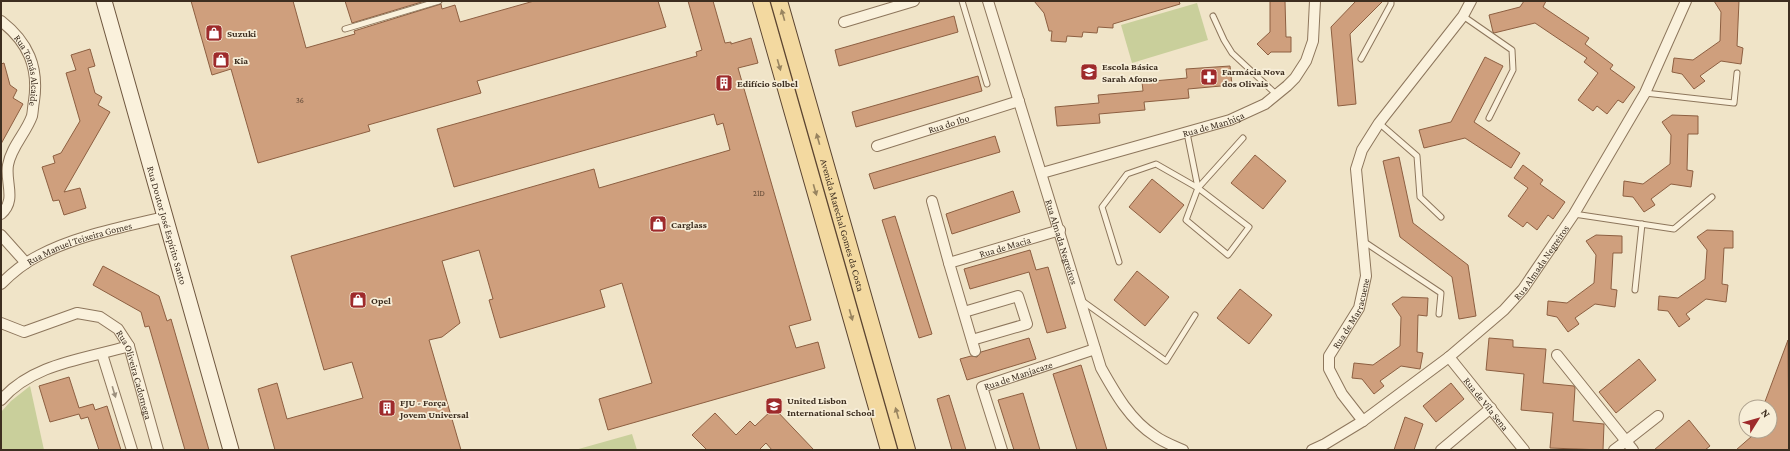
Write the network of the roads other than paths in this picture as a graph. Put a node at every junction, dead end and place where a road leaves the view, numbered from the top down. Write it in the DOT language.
graph roads {
  1 [pos="104,1"];
  2 [pos="439,1"];
  3 [pos="761,1"];
  4 [pos="779,1"];
  5 [pos="914,1"];
  6 [pos="962,1"];
  7 [pos="988,1"];
  8 [pos="1315,1"];
  9 [pos="1391,1"];
  10 [pos="1472,1"];
  11 [pos="1686,1"];
  12 [pos="1213,16"];
  13 [pos="1463,16"];
  14 [pos="1,21"];
  15 [pos="844,22"];
  16 [pos="345,29"];
  17 [pos="1361,59"];
  18 [pos="1737,73"];
  19 [pos="987,84"];
  20 [pos="1646,93"];
  21 [pos="1277,95"];
  22 [pos="1019,102"];
  23 [pos="1489,118"];
  24 [pos="1379,123"];
  25 [pos="1187,133"];
  26 [pos="1243,138"];
  27 [pos="878,146"];
  28 [pos="1042,173"];
  29 [pos="1198,188"];
  30 [pos="1712,197"];
  31 [pos="932,201"];
  32 [pos="1,214"];
  33 [pos="1574,214"];
  34 [pos="164,217"];
  35 [pos="1441,217"];
  36 [pos="1642,224"];
  37 [pos="1060,230"];
  38 [pos="1,235"];
  39 [pos="1362,240"];
  40 [pos="1119,262"];
  41 [pos="26,263"];
  42 [pos="949,263"];
  43 [pos="1,284"];
  44 [pos="1635,290"];
  45 [pos="1080,299"];
  46 [pos="964,312"];
  47 [pos="1439,314"];
  48 [pos="1195,315"];
  49 [pos="1,323"];
  50 [pos="972,340"];
  51 [pos="130,346"];
  52 [pos="1094,349"];
  53 [pos="975,351"];
  54 [pos="102,354"];
  55 [pos="1557,355"];
  56 [pos="1449,357"];
  57 [pos="1,400"];
  58 [pos="1491,408"];
  59 [pos="1658,416"];
  60 [pos="1363,422"];
  61 [pos="1626,441"];
  62 [pos="132,450"];
  63 [pos="158,450"];
  64 [pos="232,450"];
  65 [pos="889,450"];
  66 [pos="907,450"];
  67 [pos="1002,450"];
  68 [pos="1183,450"];
  69 [pos="1314,450"];
  70 [pos="1441,450"];
  71 [pos="1524,450"];
  72 [pos="1614,450"];
  73 [pos="1633,450"];
  1 -- 34 [label="street, Rua Doutor José Espírito Santo"];
  2 -- 16 [label="lane"];
  3 -- 65 [label="main road, Avenida Marechal Gomes da Costa, one-way"];
  66 -- 4 [label="main road, Avenida Marechal Gomes da Costa, one-way"];
  5 -- 15 [label="street"];
  6 -- 19 [label="lane"];
  7 -- 22 [label="street, Rua Almada Negreiros"];
  8 -- 21 [label="street, Rua de Manhiça"];
  9 -- 17 [label="lane"];
  10 -- 13 [label="street, Rua de Marracuene"];
  11 -- 20 [label="street, Rua Almada Negreiros"];
  12 -- 21 [label="lane"];
  13 -- 23 [label="lane"];
  13 -- 24 [label="street, Rua de Marracuene"];
  14 -- 32 [label="street, Rua Tomás Alcaide"];
  18 -- 20 [label="lane"];
  20 -- 33 [label="street, Rua Almada Negreiros"];
  21 -- 25 [label="street, Rua de Manhiça"];
  22 -- 27 [label="street, Rua do Ibo"];
  22 -- 28 [label="street, Rua Almada Negreiros"];
  24 -- 35 [label="lane"];
  24 -- 39 [label="street, Rua de Marracuene"];
  25 -- 28 [label="street, Rua de Manhiça"];
  25 -- 29 [label="lane"];
  26 -- 29 [label="lane"];
  28 -- 37 [label="street, Rua Almada Negreiros"];
  29 -- 29 [label="lane"];
  29 -- 40 [label="lane"];
  30 -- 36 [label="lane"];
  31 -- 42 [label="street"];
  33 -- 36 [label="lane"];
  33 -- 56 [label="street, Rua Almada Negreiros"];
  34 -- 41 [label="street, Rua Manuel Teixeira Gomes"];
  34 -- 64 [label="street, Rua Doutor José Espírito Santo"];
  36 -- 44 [label="lane"];
  37 -- 42 [label="street, Rua de Macia"];
  37 -- 45 [label="street, Rua Almada Negreiros"];
  38 -- 41 [label="street"];
  39 -- 47 [label="lane"];
  39 -- 60 [label="street, Rua de Marracuene"];
  41 -- 43 [label="street, Rua Manuel Teixeira Gomes"];
  42 -- 46 [label="street"];
  45 -- 48 [label="lane"];
  45 -- 52 [label="street, Rua Almada Negreiros"];
  46 -- 50 [label="street"];
  46 -- 50 [label="street"];
  49 -- 51 [label="street, Rua Oliveira Cadornega"];
  50 -- 53 [label="street"];
  51 -- 54 [label="street"];
  51 -- 63 [label="street, Rua Oliveira Cadornega"];
  52 -- 67 [label="street, Rua de Manjacaze"];
  52 -- 68 [label="street, Rua Almada Negreiros"];
  54 -- 57 [label="street"];
  54 -- 62 [label="street, one-way"];
  55 -- 61 [label="street"];
  56 -- 58 [label="street, Rua de Vila Sena"];
  56 -- 60 [label="street, Rua Almada Negreiros"];
  58 -- 70 [label="street"];
  58 -- 71 [label="street, Rua de Vila Sena"];
  59 -- 61 [label="street"];
  60 -- 69 [label="street, Rua Almada Negreiros"];
  61 -- 72 [label="street"];
  61 -- 73 [label="street"];
}
